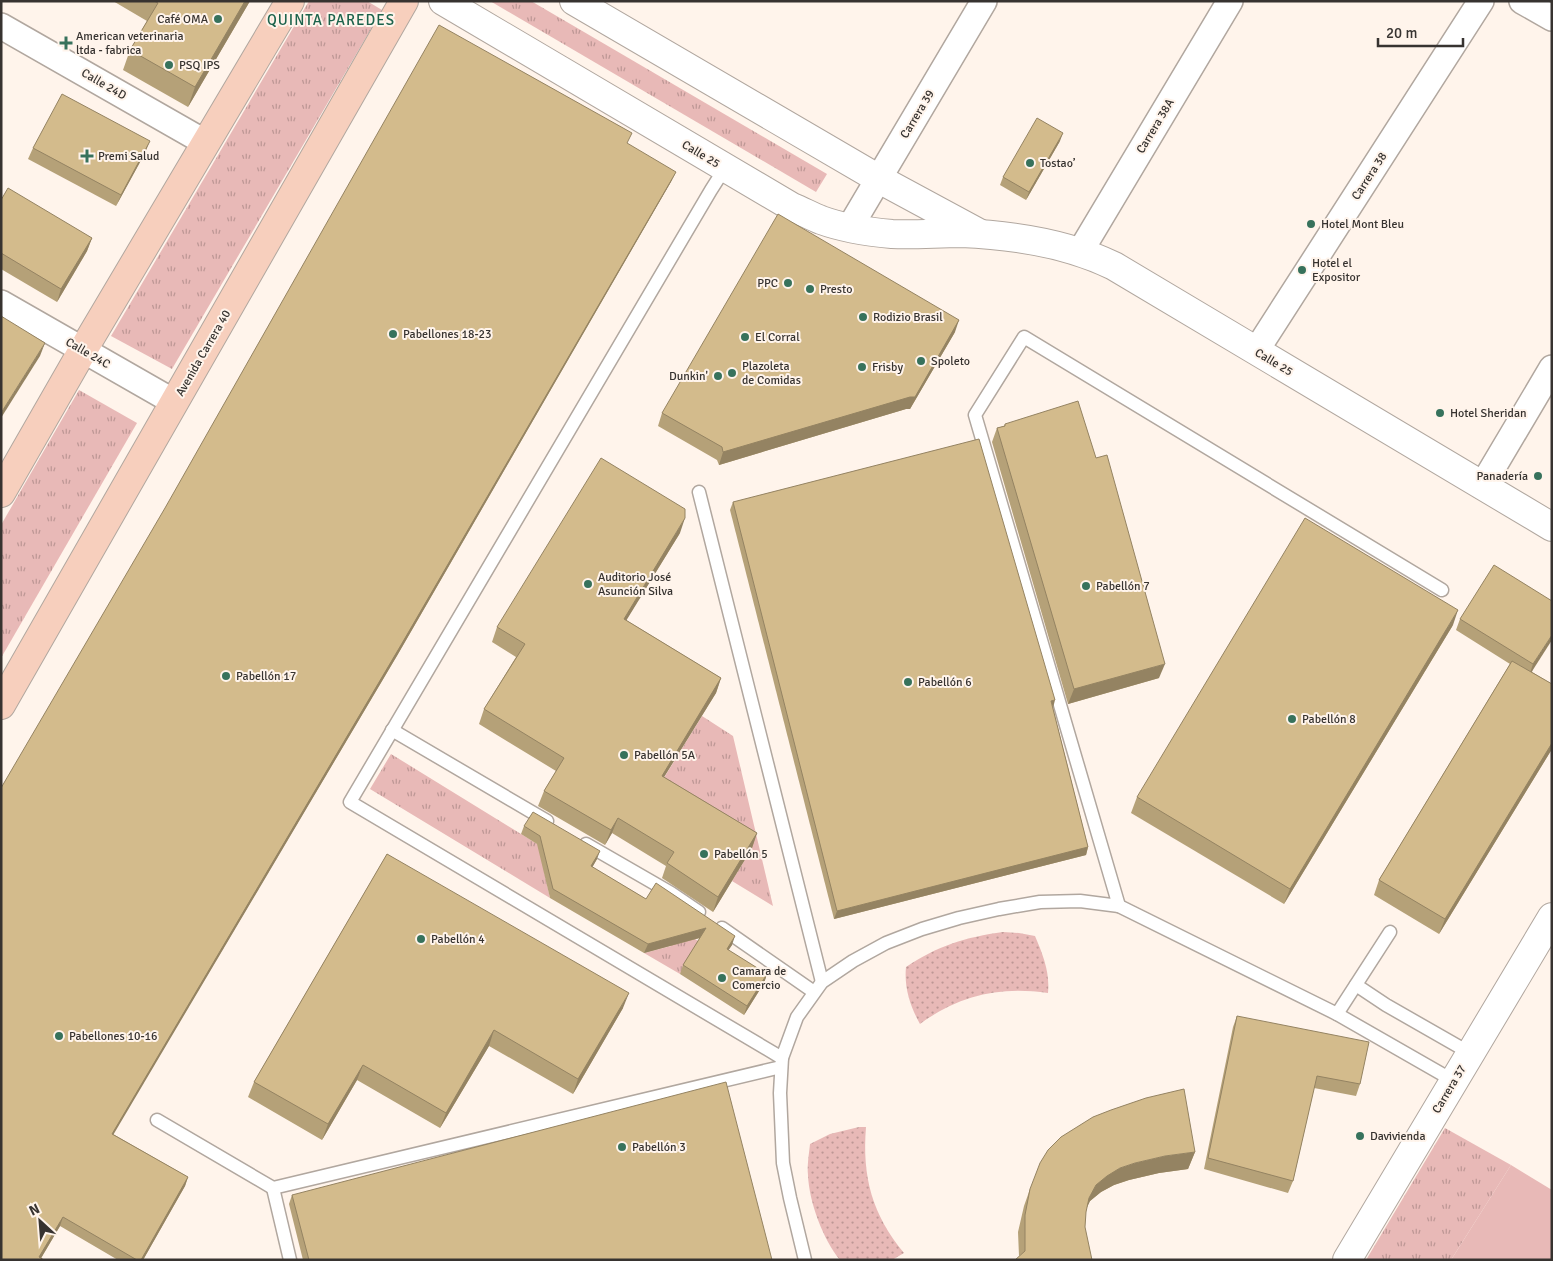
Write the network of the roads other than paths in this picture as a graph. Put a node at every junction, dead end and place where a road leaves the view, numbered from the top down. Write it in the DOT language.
graph roads {
  1 [pos="290,1"];
  2 [pos="404,1"];
  3 [pos="443,1"];
  4 [pos="574,1"];
  5 [pos="984,1"];
  6 [pos="1230,1"];
  7 [pos="1481,1"];
  8 [pos="1522,1"];
  9 [pos="1552,18"];
  10 [pos="1,26"];
  11 [pos="206,143"];
  12 [pos="726,168"];
  13 [pos="879,179"];
  14 [pos="850,228"];
  15 [pos="982,235"];
  16 [pos="1080,252"];
  17 [pos="1,303"];
  18 [pos="83,350"];
  19 [pos="1256,351"];
  20 [pos="1552,368"];
  21 [pos="174,402"];
  22 [pos="1482,486"];
  23 [pos="699,492"];
  24 [pos="1,493"];
  25 [pos="1552,527"];
  26 [pos="1442,590"];
  27 [pos="1,705"];
  28 [pos="392,730"];
  29 [pos="559,828"];
  30 [pos="576,838"];
  31 [pos="1119,906"];
  32 [pos="1552,917"];
  33 [pos="1390,932"];
  34 [pos="1356,985"];
  35 [pos="818,987"];
  36 [pos="1337,1014"];
  37 [pos="1470,1053"];
  38 [pos="782,1063"];
  39 [pos="1454,1081"];
  40 [pos="157,1120"];
  41 [pos="273,1188"];
  42 [pos="290,1260"];
  43 [pos="805,1260"];
  44 [pos="1347,1260"];
  1 -- 11 [label="main road"];
  2 -- 21 [label="main road, Avenida Carrera 40"];
  3 -- 12 [label="street, Calle 25"];
  4 -- 13 [label="street, Calle 25"];
  5 -- 13 [label="street, Carrera 39"];
  6 -- 16 [label="street, Carrera 38A"];
  7 -- 19 [label="street, Carrera 38"];
  8 -- 9 [label="street"];
  10 -- 11 [label="street, Calle 24D"];
  11 -- 18 [label="main road"];
  12 -- 14 [label="street, Calle 25"];
  12 -- 28 [label="lane"];
  13 -- 14 [label="street, Carrera 39"];
  13 -- 15 [label="street, Calle 25"];
  14 -- 15 [label="street, Calle 25"];
  15 -- 16 [label="street, Calle 25"];
  16 -- 19 [label="street, Calle 25"];
  17 -- 18 [label="street, Calle 24C"];
  18 -- 21 [label="street, Calle 24C"];
  18 -- 24 [label="main road"];
  19 -- 22 [label="street, Calle 25"];
  20 -- 22 [label="street"];
  21 -- 27 [label="main road, Avenida Carrera 40"];
  22 -- 25 [label="street, Calle 25"];
  23 -- 35 [label="lane"];
  26 -- 31 [label="lane"];
  28 -- 29 [label="lane"];
  28 -- 38 [label="lane"];
  30 -- 35 [label="lane"];
  31 -- 35 [label="lane"];
  31 -- 36 [label="lane"];
  32 -- 37 [label="street, Carrera 37"];
  33 -- 34 [label="lane"];
  34 -- 36 [label="lane"];
  34 -- 37 [label="lane"];
  35 -- 38 [label="lane"];
  36 -- 39 [label="lane"];
  37 -- 39 [label="street, Carrera 37"];
  38 -- 41 [label="lane"];
  38 -- 43 [label="lane"];
  39 -- 44 [label="street, Carrera 37"];
  40 -- 41 [label="lane"];
  41 -- 42 [label="lane"];
}
